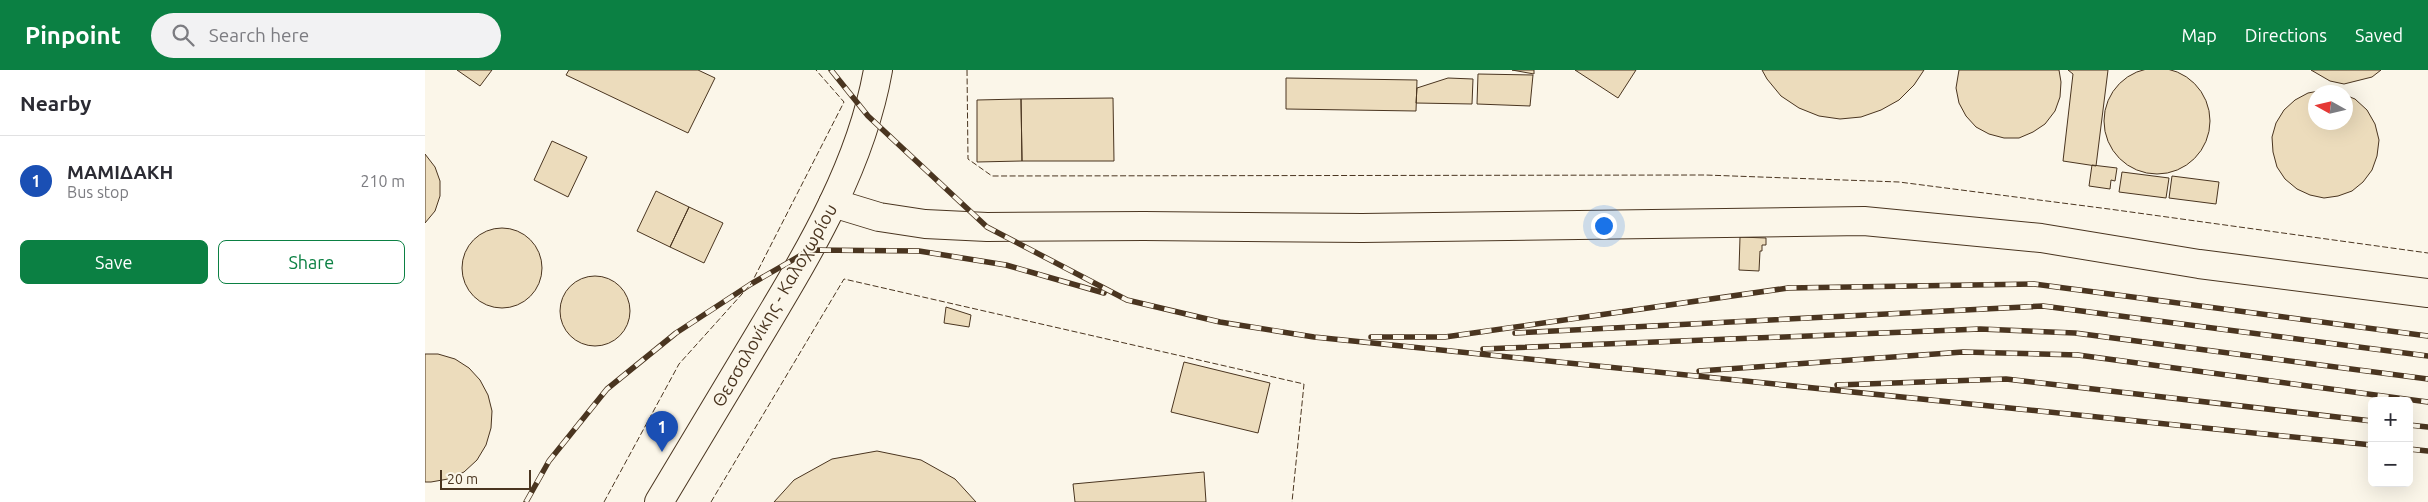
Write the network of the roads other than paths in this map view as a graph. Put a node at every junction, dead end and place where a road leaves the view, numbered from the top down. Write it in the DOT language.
graph roads {
  1 [pos="878,70"];
  2 [pos="833,203"];
  3 [pos="2428,292"];
  4 [pos="659,502"];
  1 -- 2 [label="street, Θεσσαλονίκης - Καλοχωρίου"];
  2 -- 3 [label="street"];
  2 -- 4 [label="street, Θεσσαλονίκης - Καλοχωρίου"];
}
